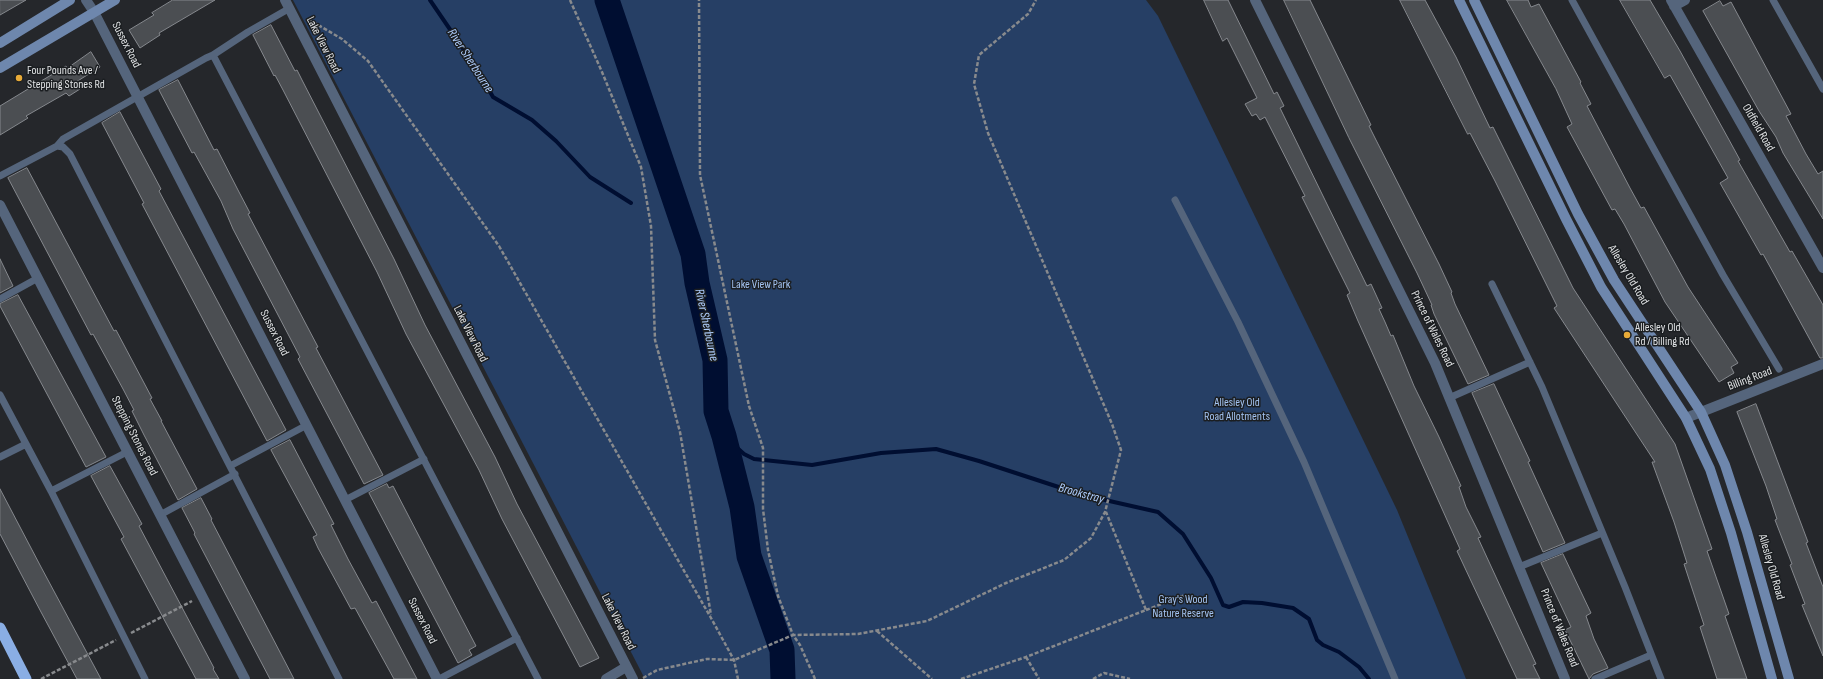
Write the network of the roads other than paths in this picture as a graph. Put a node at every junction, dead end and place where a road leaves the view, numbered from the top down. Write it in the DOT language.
graph roads {
  1 [pos="70,0"];
  2 [pos="86,0"];
  3 [pos="115,0"];
  4 [pos="1256,0"];
  5 [pos="1460,0"];
  6 [pos="1474,0"];
  7 [pos="1572,0"];
  8 [pos="1685,0"];
  9 [pos="1773,0"];
  10 [pos="1672,3"];
  11 [pos="287,4"];
  12 [pos="94,12"];
  13 [pos="0,43"];
  14 [pos="213,55"];
  15 [pos="0,68"];
  16 [pos="1823,89"];
  17 [pos="137,96"];
  18 [pos="1531,117"];
  19 [pos="1519,123"];
  20 [pos="56,146"];
  21 [pos="0,176"];
  22 [pos="1175,200"];
  23 [pos="0,205"];
  24 [pos="1823,268"];
  25 [pos="38,278"];
  26 [pos="1492,284"];
  27 [pos="0,298"];
  28 [pos="1530,362"];
  29 [pos="1823,364"];
  30 [pos="1779,369"];
  31 [pos="0,395"];
  32 [pos="1450,398"];
  33 [pos="1701,412"];
  34 [pos="1686,418"];
  35 [pos="307,425"];
  36 [pos="26,444"];
  37 [pos="127,452"];
  38 [pos="0,458"];
  39 [pos="424,459"];
  40 [pos="230,466"];
  41 [pos="235,474"];
  42 [pos="51,491"];
  43 [pos="345,500"];
  44 [pos="160,515"];
  45 [pos="1602,533"];
  46 [pos="1519,567"];
  47 [pos="0,628"];
  48 [pos="517,638"];
  49 [pos="1651,655"];
  50 [pos="626,667"];
  51 [pos="26,679"];
  52 [pos="145,679"];
  53 [pos="245,679"];
  54 [pos="339,679"];
  55 [pos="438,679"];
  56 [pos="538,679"];
  57 [pos="606,679"];
  58 [pos="633,679"];
  59 [pos="1395,679"];
  60 [pos="1565,679"];
  61 [pos="1595,679"];
  62 [pos="1661,679"];
  63 [pos="1772,679"];
  64 [pos="1789,679"];
  1 -- 13 [label="main road"];
  2 -- 12 [label="street, Sussex Road"];
  3 -- 12 [label="main road"];
  4 -- 32 [label="street, Prince of Wales Road"];
  5 -- 19 [label="main road"];
  6 -- 18 [label="main road, Allesley Old Road"];
  7 -- 30 [label="lane"];
  8 -- 10 [label="street"];
  9 -- 16 [label="lane"];
  10 -- 24 [label="street, Oldfield Road"];
  11 -- 14 [label="lane"];
  11 -- 50 [label="street, Lake View Road"];
  12 -- 15 [label="main road"];
  12 -- 17 [label="street, Sussex Road"];
  14 -- 17 [label="lane"];
  14 -- 39 [label="lane"];
  17 -- 20 [label="lane"];
  17 -- 35 [label="street, Sussex Road"];
  18 -- 19 [label="main road"];
  18 -- 33 [label="main road, Allesley Old Road"];
  19 -- 34 [label="main road"];
  20 -- 21 [label="lane"];
  20 -- 40 [label="lane"];
  22 -- 59 [label="lane"];
  23 -- 25 [label="street, Stepping Stones Road"];
  25 -- 27 [label="lane"];
  25 -- 37 [label="street, Stepping Stones Road"];
  26 -- 28 [label="lane"];
  28 -- 32 [label="lane"];
  28 -- 45 [label="lane"];
  29 -- 33 [label="street, Billing Road"];
  31 -- 36 [label="lane"];
  32 -- 46 [label="street, Prince of Wales Road"];
  33 -- 34 [label="street, Billing Road"];
  33 -- 64 [label="main road, Allesley Old Road"];
  34 -- 63 [label="main road"];
  35 -- 40 [label="lane"];
  35 -- 43 [label="street, Sussex Road"];
  36 -- 38 [label="lane"];
  36 -- 42 [label="lane"];
  37 -- 42 [label="lane"];
  37 -- 44 [label="street, Stepping Stones Road"];
  39 -- 43 [label="lane"];
  39 -- 48 [label="lane"];
  40 -- 41 [label="lane"];
  41 -- 44 [label="lane"];
  41 -- 54 [label="lane"];
  42 -- 52 [label="lane"];
  43 -- 55 [label="street, Sussex Road"];
  44 -- 53 [label="street, Stepping Stones Road"];
  45 -- 46 [label="lane"];
  45 -- 49 [label="lane"];
  46 -- 60 [label="street, Prince of Wales Road"];
  47 -- 51 [label="highway"];
  48 -- 55 [label="lane"];
  48 -- 56 [label="lane"];
  49 -- 61 [label="lane"];
  49 -- 62 [label="lane"];
  50 -- 57 [label="street"];
  50 -- 58 [label="street, Lake View Road"];
}
